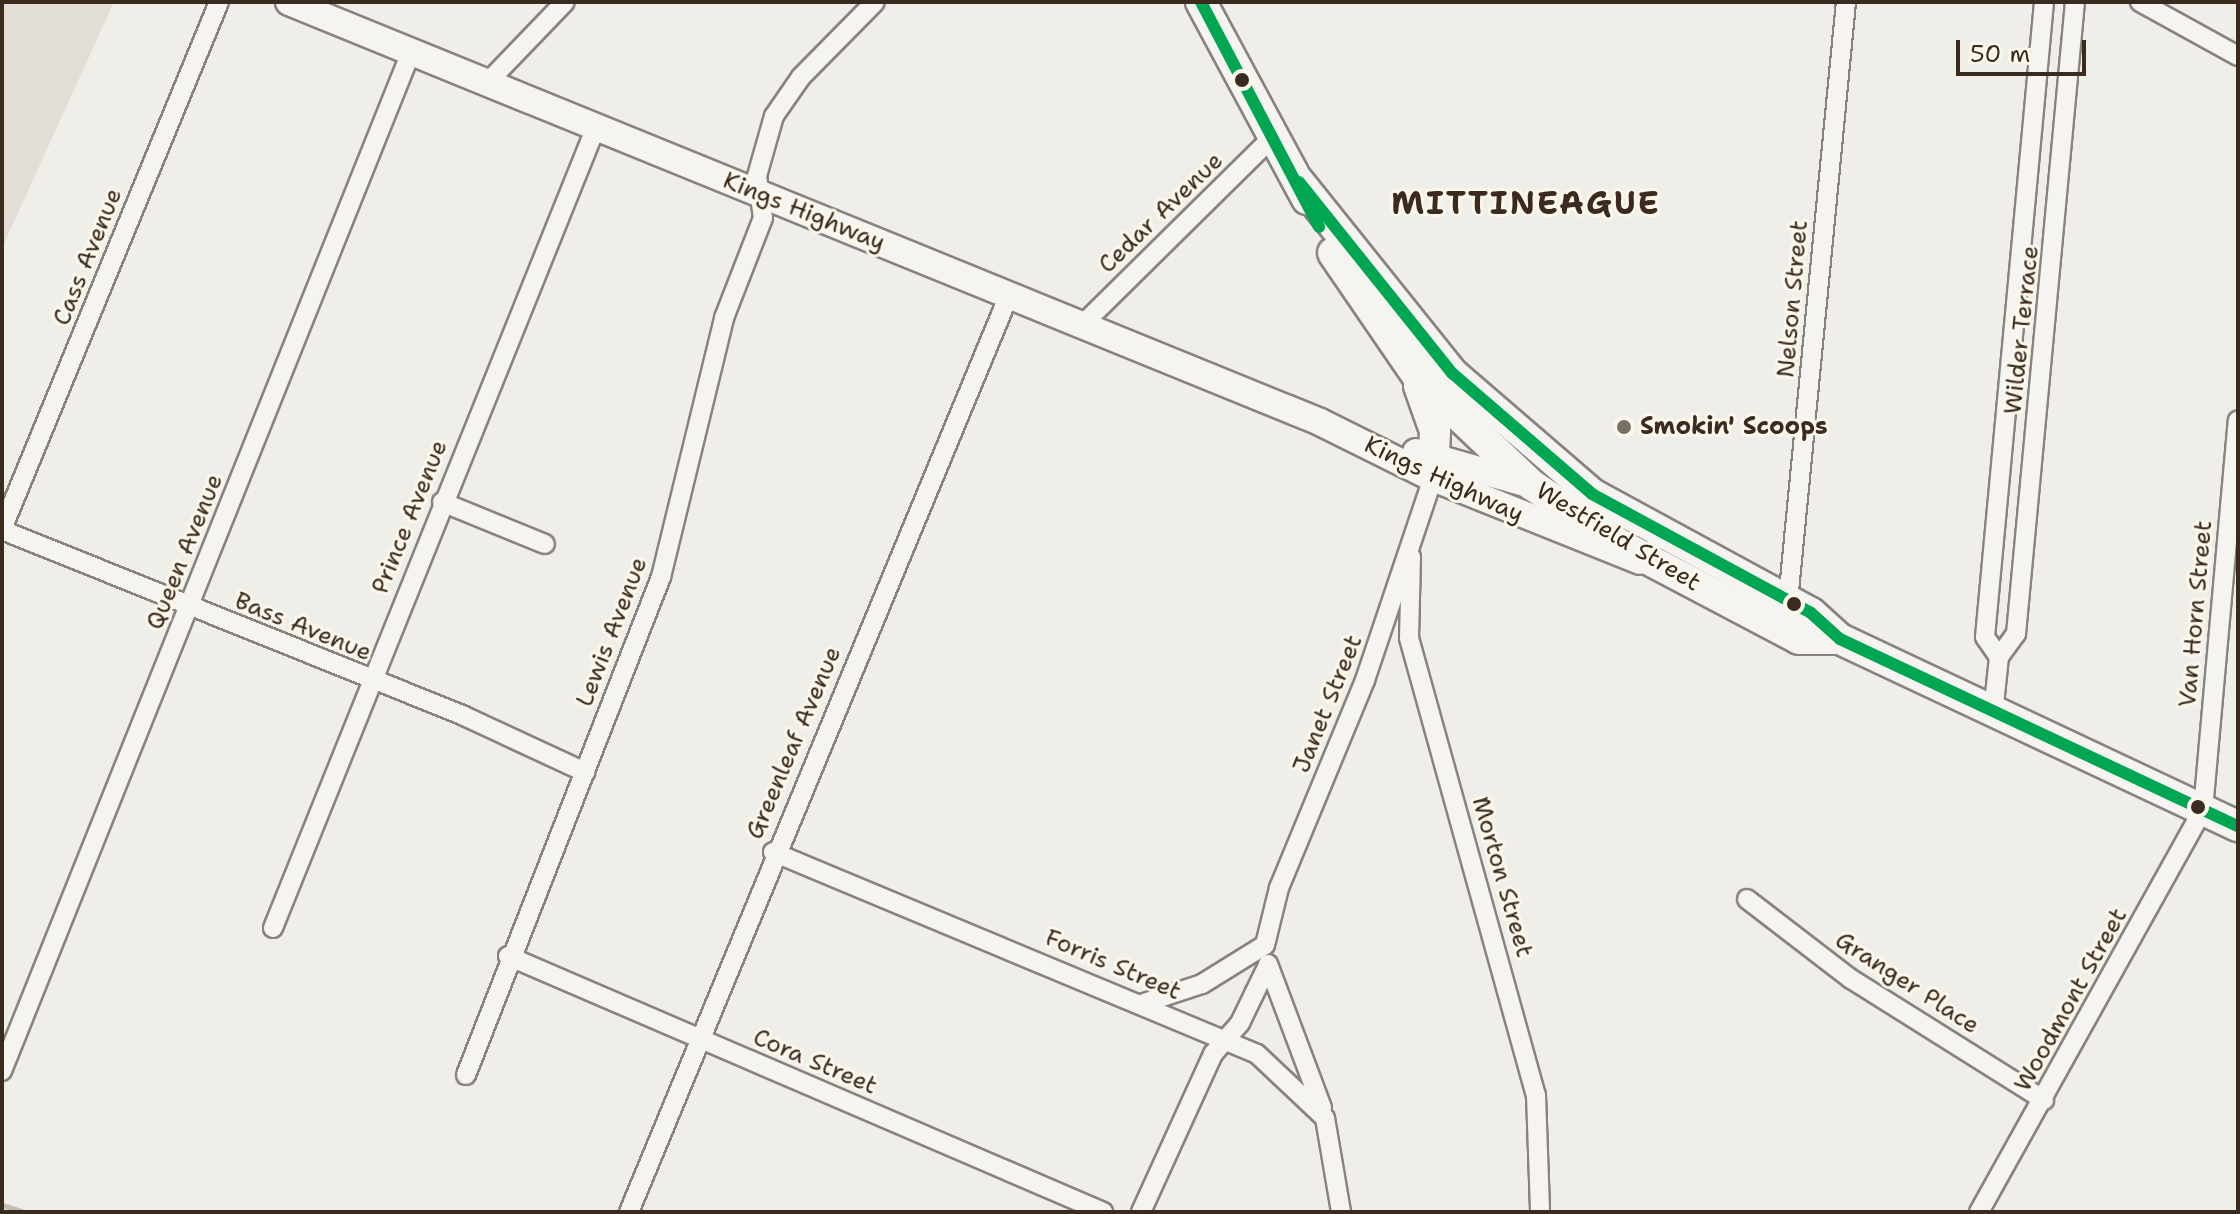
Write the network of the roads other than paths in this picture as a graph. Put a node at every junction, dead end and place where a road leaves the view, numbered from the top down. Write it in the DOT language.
graph roads {
  1 [pos="219,2"];
  2 [pos="289,2"];
  3 [pos="565,2"];
  4 [pos="875,2"];
  5 [pos="1201,2"];
  6 [pos="1846,2"];
  7 [pos="2044,2"];
  8 [pos="2075,2"];
  9 [pos="2140,2"];
  10 [pos="411,52"];
  11 [pos="2238,56"];
  12 [pos="487,83"];
  13 [pos="596,127"];
  14 [pos="1275,135"];
  15 [pos="1299,182"];
  16 [pos="762,195"];
  17 [pos="2024,217"];
  18 [pos="2057,219"];
  19 [pos="1009,295"];
  20 [pos="1082,325"];
  21 [pos="1409,367"];
  22 [pos="2238,421"];
  23 [pos="2004,433"];
  24 [pos="2035,437"];
  25 [pos="1434,468"];
  26 [pos="1532,485"];
  27 [pos="442,502"];
  28 [pos="2,530"];
  29 [pos="545,544"];
  30 [pos="1411,557"];
  31 [pos="1659,566"];
  32 [pos="1788,601"];
  33 [pos="189,607"];
  34 [pos="1840,639"];
  35 [pos="1999,657"];
  36 [pos="370,680"];
  37 [pos="1993,714"];
  38 [pos="585,772"];
  39 [pos="2203,810"];
  40 [pos="2238,826"];
  41 [pos="773,852"];
  42 [pos="1747,899"];
  43 [pos="273,928"];
  44 [pos="1265,945"];
  45 [pos="508,956"];
  46 [pos="1268,965"];
  47 [pos="1144,1003"];
  48 [pos="696,1037"];
  49 [pos="1223,1038"];
  50 [pos="2,1071"];
  51 [pos="466,1075"];
  52 [pos="2044,1100"];
  53 [pos="1325,1118"];
  54 [pos="629,1212"];
  55 [pos="1103,1212"];
  56 [pos="1141,1212"];
  57 [pos="1341,1212"];
  58 [pos="1540,1212"];
  59 [pos="1979,1212"];
  1 -- 28 [label="street, Cass Avenue"];
  2 -- 10 [label="main road, Kings Highway"];
  3 -- 12 [label="street"];
  4 -- 16 [label="street, Lewis Avenue"];
  5 -- 14 [label="main road, Westfield Street"];
  6 -- 32 [label="street, Nelson Street"];
  7 -- 17 [label="street, Wilder Terrace"];
  8 -- 18 [label="street, Wilder Terrace"];
  9 -- 11 [label="street"];
  10 -- 12 [label="main road, Kings Highway"];
  10 -- 33 [label="street, Queen Avenue"];
  12 -- 13 [label="main road, Kings Highway"];
  13 -- 16 [label="main road, Kings Highway"];
  13 -- 27 [label="street, Prince Avenue"];
  14 -- 15 [label="main road, Westfield Street"];
  14 -- 20 [label="street, Cedar Avenue"];
  15 -- 21 [label="main road, Westfield Street"];
  15 -- 32 [label="main road, Westfield Street"];
  16 -- 19 [label="main road, Kings Highway"];
  16 -- 38 [label="street, Lewis Avenue"];
  17 -- 18 [label="street"];
  17 -- 23 [label="street, Wilder Terrace"];
  18 -- 24 [label="street, Wilder Terrace"];
  19 -- 20 [label="main road, Kings Highway"];
  19 -- 41 [label="street, Greenleaf Avenue"];
  20 -- 25 [label="main road, Kings Highway"];
  21 -- 25 [label="main road"];
  21 -- 26 [label="main road, Westfield Street"];
  22 -- 39 [label="street, Van Horn Street"];
  23 -- 24 [label="street"];
  23 -- 35 [label="street, Wilder Terrace"];
  24 -- 35 [label="street, Wilder Terrace"];
  25 -- 26 [label="main road, Kings Highway"];
  25 -- 30 [label="street, Janet Street"];
  25 -- 31 [label="main road, Kings Highway"];
  26 -- 31 [label="main road, Westfield Street"];
  27 -- 29 [label="street"];
  27 -- 36 [label="street, Prince Avenue"];
  28 -- 33 [label="street, Bass Avenue"];
  30 -- 44 [label="street, Janet Street"];
  30 -- 58 [label="street, Morton Street"];
  31 -- 34 [label="main road, Westfield Street"];
  32 -- 34 [label="main road, Westfield Street"];
  33 -- 36 [label="street, Bass Avenue"];
  33 -- 50 [label="street, Queen Avenue"];
  34 -- 37 [label="main road, Westfield Street"];
  35 -- 37 [label="street, Wilder Terrace"];
  36 -- 38 [label="street, Bass Avenue"];
  36 -- 43 [label="street, Prince Avenue"];
  37 -- 39 [label="main road, Westfield Street"];
  38 -- 45 [label="street, Lewis Avenue"];
  39 -- 40 [label="main road, Westfield Street"];
  39 -- 52 [label="street, Woodmont Street"];
  41 -- 47 [label="street, Forris Street"];
  41 -- 48 [label="street, Greenleaf Avenue"];
  42 -- 52 [label="street, Granger Place"];
  44 -- 46 [label="street, Janet Street"];
  44 -- 47 [label="street"];
  45 -- 48 [label="street, Cora Street"];
  45 -- 51 [label="street, Lewis Avenue"];
  46 -- 49 [label="street"];
  46 -- 53 [label="street, Janet Street"];
  47 -- 49 [label="street, Forris Street"];
  48 -- 54 [label="street, Greenleaf Avenue"];
  48 -- 55 [label="street, Cora Street"];
  49 -- 53 [label="street, Forris Street"];
  49 -- 56 [label="street"];
  52 -- 59 [label="street, Woodmont Street"];
  53 -- 57 [label="street"];
}
